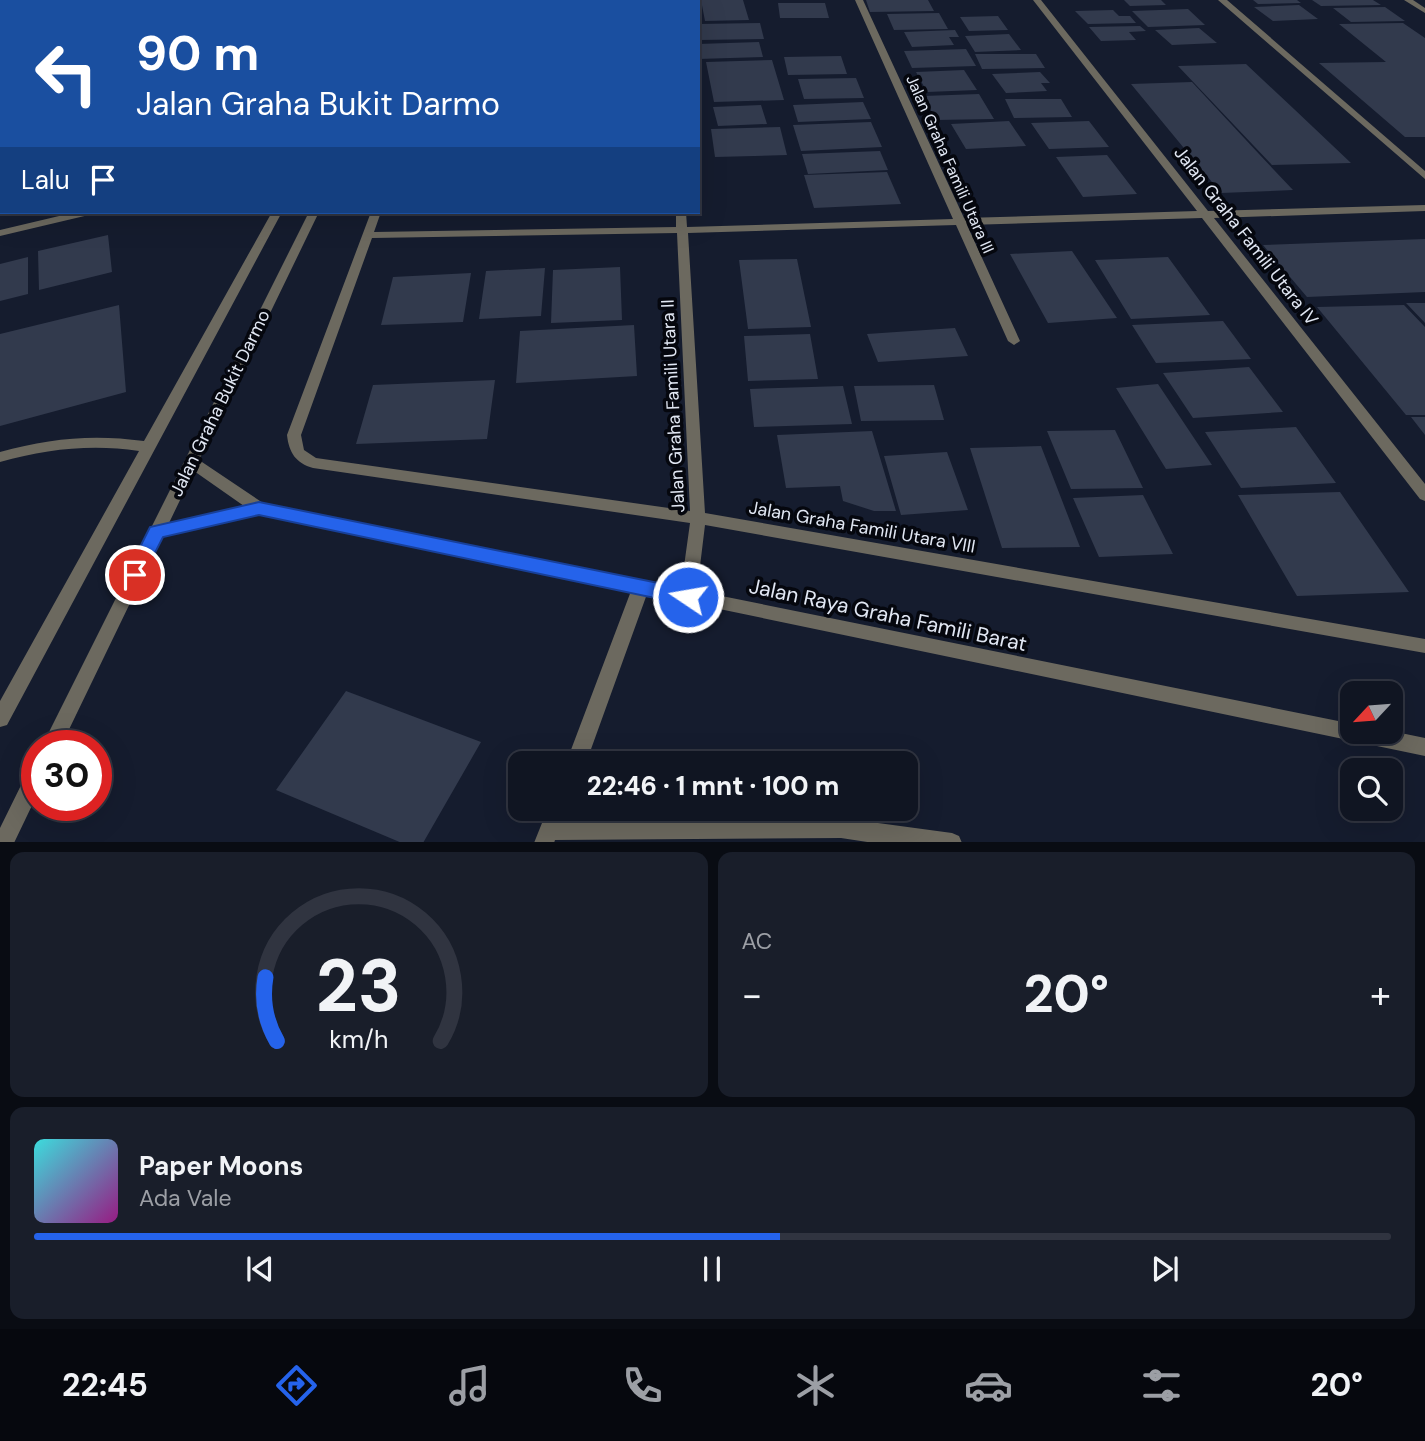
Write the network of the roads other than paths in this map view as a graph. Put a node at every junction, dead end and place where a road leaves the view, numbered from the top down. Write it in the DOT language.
graph roads {
  1 [pos="859,0"];
  2 [pos="1037,0"];
  3 [pos="1222,0"];
  4 [pos="1408,0"];
  5 [pos="1425,11"];
  6 [pos="1425,176"];
  7 [pos="1425,208"];
  8 [pos="81,214"];
  9 [pos="276,214"];
  10 [pos="313,214"];
  11 [pos="375,214"];
  12 [pos="681,214"];
  13 [pos="1207,215"];
  14 [pos="958,223"];
  15 [pos="682,230"];
  16 [pos="0,233"];
  17 [pos="367,235"];
  18 [pos="1013,341"];
  19 [pos="149,447"];
  20 [pos="0,457"];
  21 [pos="191,462"];
  22 [pos="1425,495"];
  23 [pos="259,508"];
  24 [pos="698,518"];
  25 [pos="156,532"];
  26 [pos="641,587"];
  27 [pos="688,597"];
  28 [pos="1425,646"];
  29 [pos="0,719"];
  30 [pos="59,730"];
  31 [pos="1425,747"];
  32 [pos="580,751"];
  33 [pos="21,806"];
  34 [pos="547,836"];
  35 [pos="3,842"];
  36 [pos="952,842"];
  1 -- 14 [label="street, Jalan Graha Famili Utara III"];
  2 -- 13 [label="street, Jalan Graha Famili Utara IV"];
  3 -- 6 [label="street"];
  4 -- 5 [label="street"];
  7 -- 13 [label="street"];
  8 -- 16 [label="street"];
  9 -- 19 [label="street"];
  10 -- 21 [label="street, Jalan Graha Bukit Darmo"];
  11 -- 17 [label="street"];
  12 -- 15 [label="street, Jalan Graha Famili Utara II"];
  13 -- 14 [label="street"];
  13 -- 22 [label="street, Jalan Graha Famili Utara IV"];
  14 -- 15 [label="street"];
  14 -- 18 [label="street, Jalan Graha Famili Utara III"];
  15 -- 17 [label="street"];
  15 -- 24 [label="street, Jalan Graha Famili Utara II"];
  17 -- 24 [label="street, Jalan Graha Famili Utara VIII"];
  19 -- 20 [label="street"];
  19 -- 29 [label="street"];
  21 -- 23 [label="street, Jalan Raya Graha Famili Barat"];
  21 -- 25 [label="street, Jalan Graha Bukit Darmo"];
  23 -- 25 [label="street, Jalan Raya Graha Famili Barat"];
  23 -- 26 [label="street, Jalan Raya Graha Famili Barat"];
  24 -- 27 [label="street, Jalan Graha Famili Utara II"];
  24 -- 28 [label="street, Jalan Graha Famili Utara VIII"];
  25 -- 30 [label="street, Jalan Graha Bukit Darmo"];
  26 -- 27 [label="street, Jalan Raya Graha Famili Barat"];
  26 -- 32 [label="street"];
  27 -- 31 [label="street, Jalan Raya Graha Famili Barat"];
  33 -- 35 [label="street"];
  34 -- 36 [label="street"];
}
